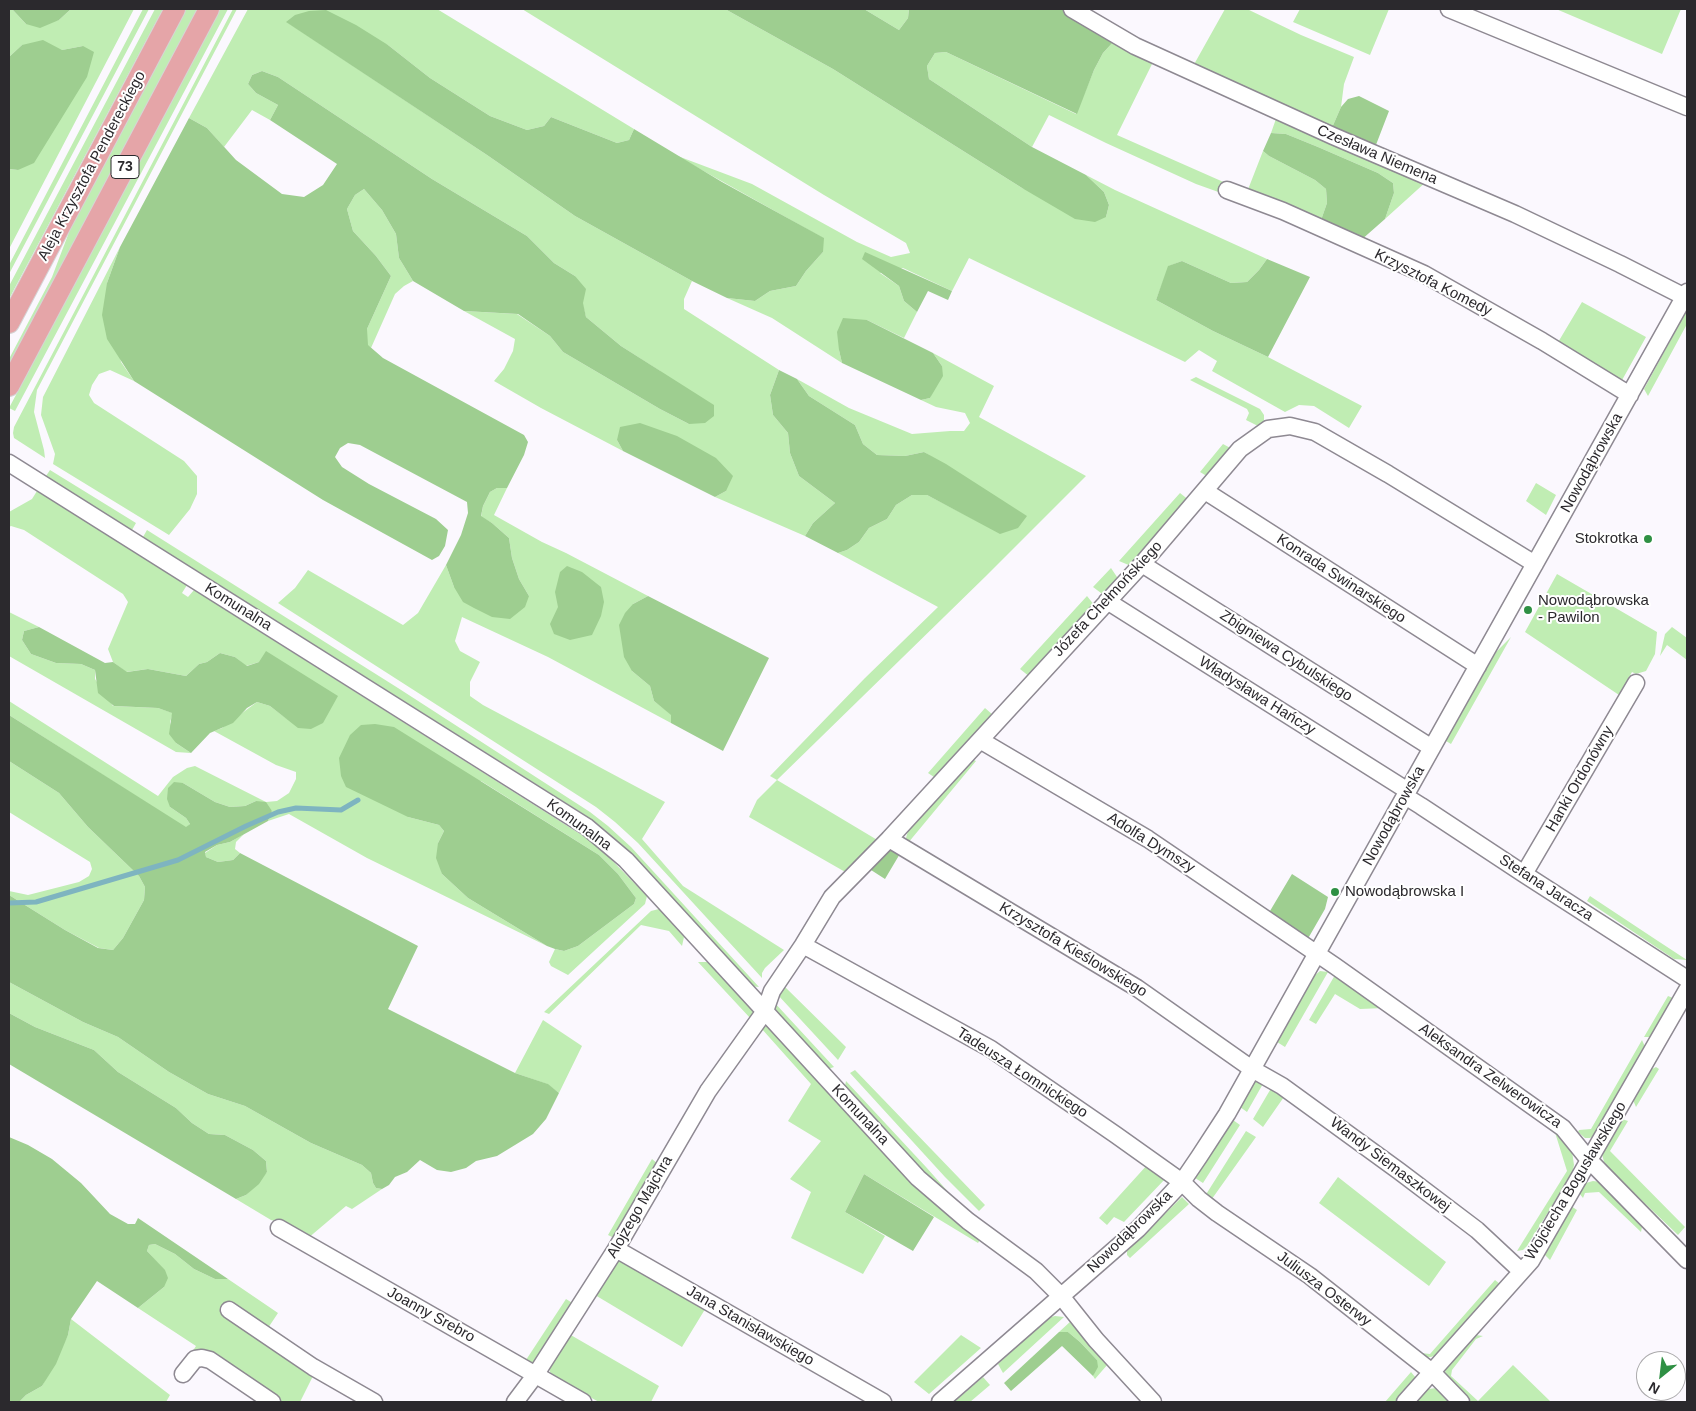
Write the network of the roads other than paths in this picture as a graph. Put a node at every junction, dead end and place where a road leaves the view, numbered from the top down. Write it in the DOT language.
graph roads {
  1 [pos="175,9"];
  2 [pos="209,9"];
  3 [pos="1072,9"];
  4 [pos="1449,9"];
  5 [pos="1687,107"];
  6 [pos="1227,190"];
  7 [pos="1686,294"];
  8 [pos="9,322"];
  9 [pos="9,386"];
  10 [pos="1630,395"];
  11 [pos="9,463"];
  12 [pos="1205,491"];
  13 [pos="1142,564"];
  14 [pos="1536,564"];
  15 [pos="1107,601"];
  16 [pos="1478,666"];
  17 [pos="1636,683"];
  18 [pos="980,740"];
  19 [pos="1432,748"];
  20 [pos="1406,794"];
  21 [pos="889,839"];
  22 [pos="1524,874"];
  23 [pos="803,945"];
  24 [pos="1316,955"];
  25 [pos="1687,979"];
  26 [pos="1687,990"];
  27 [pos="765,1011"];
  28 [pos="1252,1069"];
  29 [pos="1589,1160"];
  30 [pos="1182,1182"];
  31 [pos="279,1228"];
  32 [pos="616,1249"];
  33 [pos="1687,1260"];
  34 [pos="1521,1272"];
  35 [pos="1061,1296"];
  36 [pos="229,1310"];
  37 [pos="1432,1372"];
  38 [pos="183,1374"];
  39 [pos="536,1374"];
  40 [pos="272,1402"];
  41 [pos="374,1402"];
  42 [pos="515,1402"];
  43 [pos="583,1402"];
  44 [pos="883,1402"];
  45 [pos="940,1402"];
  46 [pos="1153,1402"];
  47 [pos="1405,1402"];
  48 [pos="1461,1402"];
  1 -- 8 [label="main road, Aleja Krzysztofa Pendereckiego / 73"];
  2 -- 9 [label="main road, Aleja Krzysztofa Pendereckiego / 73"];
  3 -- 7 [label="street, Czesława Niemena"];
  4 -- 5 [label="street"];
  6 -- 10 [label="street, Krzysztofa Komedy"];
  7 -- 10 [label="street, Nowodąbrowska"];
  10 -- 14 [label="street, Nowodąbrowska"];
  11 -- 27 [label="street, Komunalna"];
  12 -- 13 [label="street, Józefa Chełmońskiego"];
  12 -- 14 [label="street, Józefa Chełmońskiego"];
  12 -- 16 [label="street, Konrada Swinarskiego"];
  13 -- 15 [label="street, Józefa Chełmońskiego"];
  13 -- 19 [label="street, Zbigniewa Cybulskiego"];
  14 -- 16 [label="street, Nowodąbrowska"];
  15 -- 18 [label="street, Józefa Chełmońskiego"];
  15 -- 20 [label="street, Władysława Hańczy"];
  16 -- 19 [label="street, Nowodąbrowska"];
  17 -- 22 [label="street, Hanki Ordonówny"];
  18 -- 21 [label="street, Józefa Chełmońskiego"];
  18 -- 24 [label="street, Adolfa Dymszy"];
  19 -- 20 [label="street, Nowodąbrowska"];
  20 -- 22 [label="street, Stefana Jaracza"];
  20 -- 24 [label="street, Nowodąbrowska"];
  21 -- 23 [label="street, Józefa Chełmońskiego"];
  21 -- 28 [label="street, Krzysztofa Kieślowskiego"];
  22 -- 25 [label="street, Stefana Jaracza"];
  23 -- 27 [label="street, Józefa Chełmońskiego"];
  23 -- 30 [label="street, Tadeusza Łomnickiego"];
  24 -- 28 [label="street, Nowodąbrowska"];
  24 -- 29 [label="street, Aleksandra Zelwerowicza"];
  26 -- 29 [label="street, Wojciecha Bogusławskiego"];
  27 -- 32 [label="street, Alojzego Majchra"];
  27 -- 35 [label="street, Komunalna"];
  28 -- 30 [label="street, Nowodąbrowska"];
  28 -- 34 [label="street, Wandy Siemaszkowej"];
  29 -- 33 [label="street, Aleksandra Zelwerowicza"];
  29 -- 34 [label="street, Wojciecha Bogusławskiego"];
  30 -- 35 [label="street, Nowodąbrowska"];
  30 -- 37 [label="street, Juliusza Osterwy"];
  31 -- 39 [label="street, Joanny Srebro"];
  32 -- 39 [label="street, Alojzego Majchra"];
  32 -- 44 [label="street, Jana Stanisławskiego"];
  34 -- 37 [label="street, Wojciecha Bogusławskiego"];
  35 -- 45 [label="street, Nowodąbrowska"];
  35 -- 46 [label="street, Komunalna"];
  36 -- 41 [label="street"];
  37 -- 47 [label="street, Wojciecha Bogusławskiego"];
  37 -- 48 [label="street, Juliusza Osterwy"];
  38 -- 40 [label="street"];
  39 -- 42 [label="street, Alojzego Majchra"];
  39 -- 43 [label="street, Joanny Srebro"];
}
